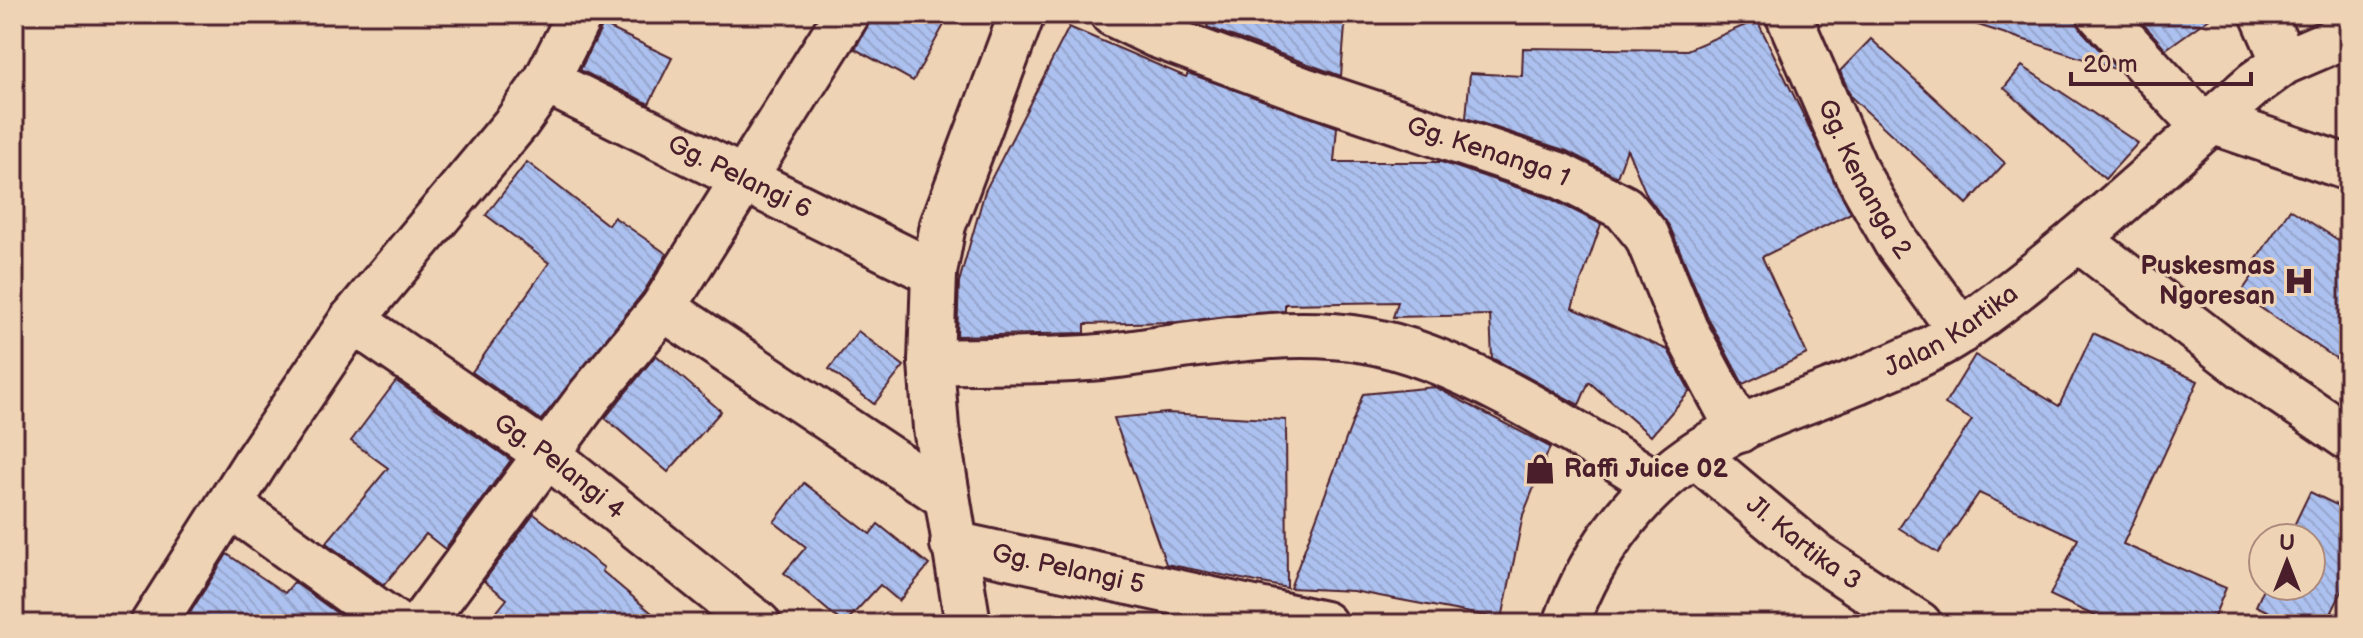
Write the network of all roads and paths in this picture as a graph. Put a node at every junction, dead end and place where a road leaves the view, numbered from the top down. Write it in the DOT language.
graph roads {
  1 [pos="580,14"];
  2 [pos="847,14"];
  3 [pos="1022,14"];
  4 [pos="1113,14"];
  5 [pos="1788,14"];
  6 [pos="2100,14"];
  7 [pos="2263,14"];
  8 [pos="2349,34"];
  9 [pos="2284,62"];
  10 [pos="546,81"];
  11 [pos="2208,124"];
  12 [pos="2349,168"];
  13 [pos="745,180"];
  14 [pos="2078,239"];
  15 [pos="934,273"];
  16 [pos="663,308"];
  17 [pos="352,320"];
  18 [pos="1961,331"];
  19 [pos="931,362"];
  20 [pos="1739,430"];
  21 [pos="2349,438"];
  22 [pos="548,455"];
  23 [pos="1695,455"];
  24 [pos="1657,484"];
  25 [pos="945,496"];
  26 [pos="230,505"];
  27 [pos="953,544"];
  28 [pos="153,624"];
  29 [pos="395,624"];
  30 [pos="421,624"];
  31 [pos="758,624"];
  32 [pos="968,624"];
  33 [pos="1324,624"];
  34 [pos="1566,624"];
  35 [pos="1919,624"];
  1 -- 10 [label="street"];
  2 -- 13 [label="street"];
  3 -- 15 [label="street"];
  4 -- 20 [label="street, Gg. Kenanga 1"];
  5 -- 18 [label="street, Gg. Kenanga 2"];
  6 -- 11 [label="street"];
  7 -- 9 [label="street"];
  8 -- 9 [label="street, Jalan Kartika"];
  9 -- 11 [label="street, Jalan Kartika"];
  10 -- 13 [label="street, Gg. Pelangi 6"];
  10 -- 17 [label="street"];
  11 -- 12 [label="street"];
  11 -- 14 [label="street, Jalan Kartika"];
  13 -- 15 [label="street, Gg. Pelangi 6"];
  13 -- 16 [label="street"];
  14 -- 18 [label="street, Jalan Kartika"];
  14 -- 21 [label="street"];
  15 -- 19 [label="street"];
  16 -- 22 [label="street"];
  16 -- 25 [label="street"];
  17 -- 22 [label="street, Gg. Pelangi 4"];
  17 -- 26 [label="street"];
  18 -- 20 [label="street, Jalan Kartika"];
  19 -- 24 [label="street"];
  19 -- 25 [label="street"];
  20 -- 23 [label="street, Jalan Kartika"];
  22 -- 30 [label="street"];
  22 -- 31 [label="street, Gg. Pelangi 4"];
  23 -- 24 [label="street, Jalan Kartika"];
  23 -- 35 [label="street, Jl. Kartika 3"];
  24 -- 34 [label="street, Jalan Kartika"];
  25 -- 27 [label="street"];
  26 -- 28 [label="street"];
  26 -- 29 [label="street"];
  27 -- 32 [label="street"];
  27 -- 33 [label="street, Gg. Pelangi 5"];
}
